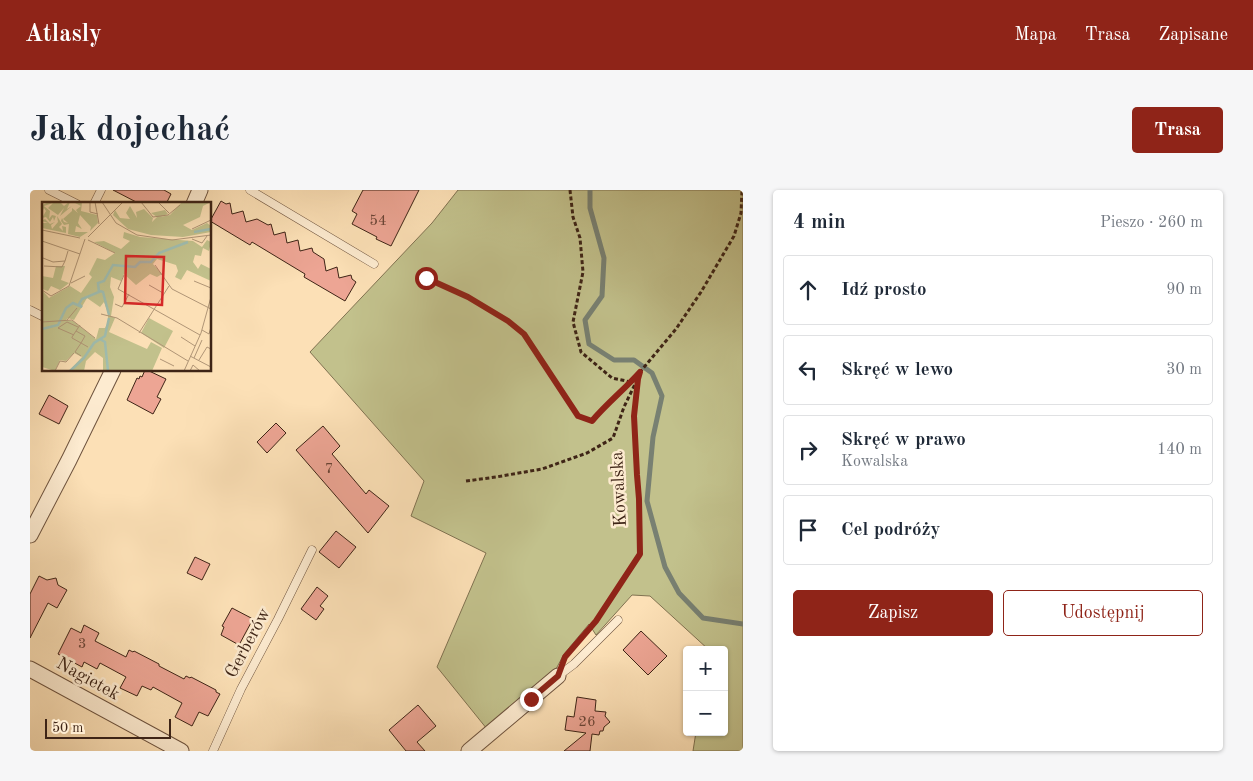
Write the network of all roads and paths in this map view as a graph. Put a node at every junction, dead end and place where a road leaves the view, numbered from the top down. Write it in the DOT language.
graph roads {
  1 [pos="49,190"];
  2 [pos="101,190"];
  3 [pos="200,190"];
  4 [pos="250,190"];
  5 [pos="570,190"];
  6 [pos="742,190"];
  7 [pos="74,202"];
  8 [pos="95,202"];
  9 [pos="195,202"];
  10 [pos="374,264"];
  11 [pos="426,278"];
  12 [pos="30,310"];
  13 [pos="42,316"];
  14 [pos="113,371"];
  15 [pos="640,372"];
  16 [pos="638,379"];
  17 [pos="631,382"];
  18 [pos="466,481"];
  19 [pos="30,535"];
  20 [pos="312,550"];
  21 [pos="618,620"];
  22 [pos="584,635"];
  23 [pos="30,669"];
  24 [pos="558,676"];
  25 [pos="181,751"];
  26 [pos="213,751"];
  27 [pos="469,751"];
  1 -- 7 [label="lane"];
  2 -- 8 [label="lane"];
  3 -- 9 [label="street"];
  4 -- 10 [label="lane"];
  5 -- 17 [label="path"];
  6 -- 15 [label="path, Kowalska"];
  11 -- 17 [label="path"];
  12 -- 13 [label="lane"];
  14 -- 19 [label="street"];
  15 -- 16 [label="path, Kowalska"];
  15 -- 17 [label="path"];
  16 -- 18 [label="path"];
  16 -- 22 [label="path, Kowalska"];
  20 -- 26 [label="lane, Gerberów"];
  21 -- 24 [label="lane"];
  23 -- 25 [label="street, Nagietek"];
  24 -- 27 [label="street"];
}
